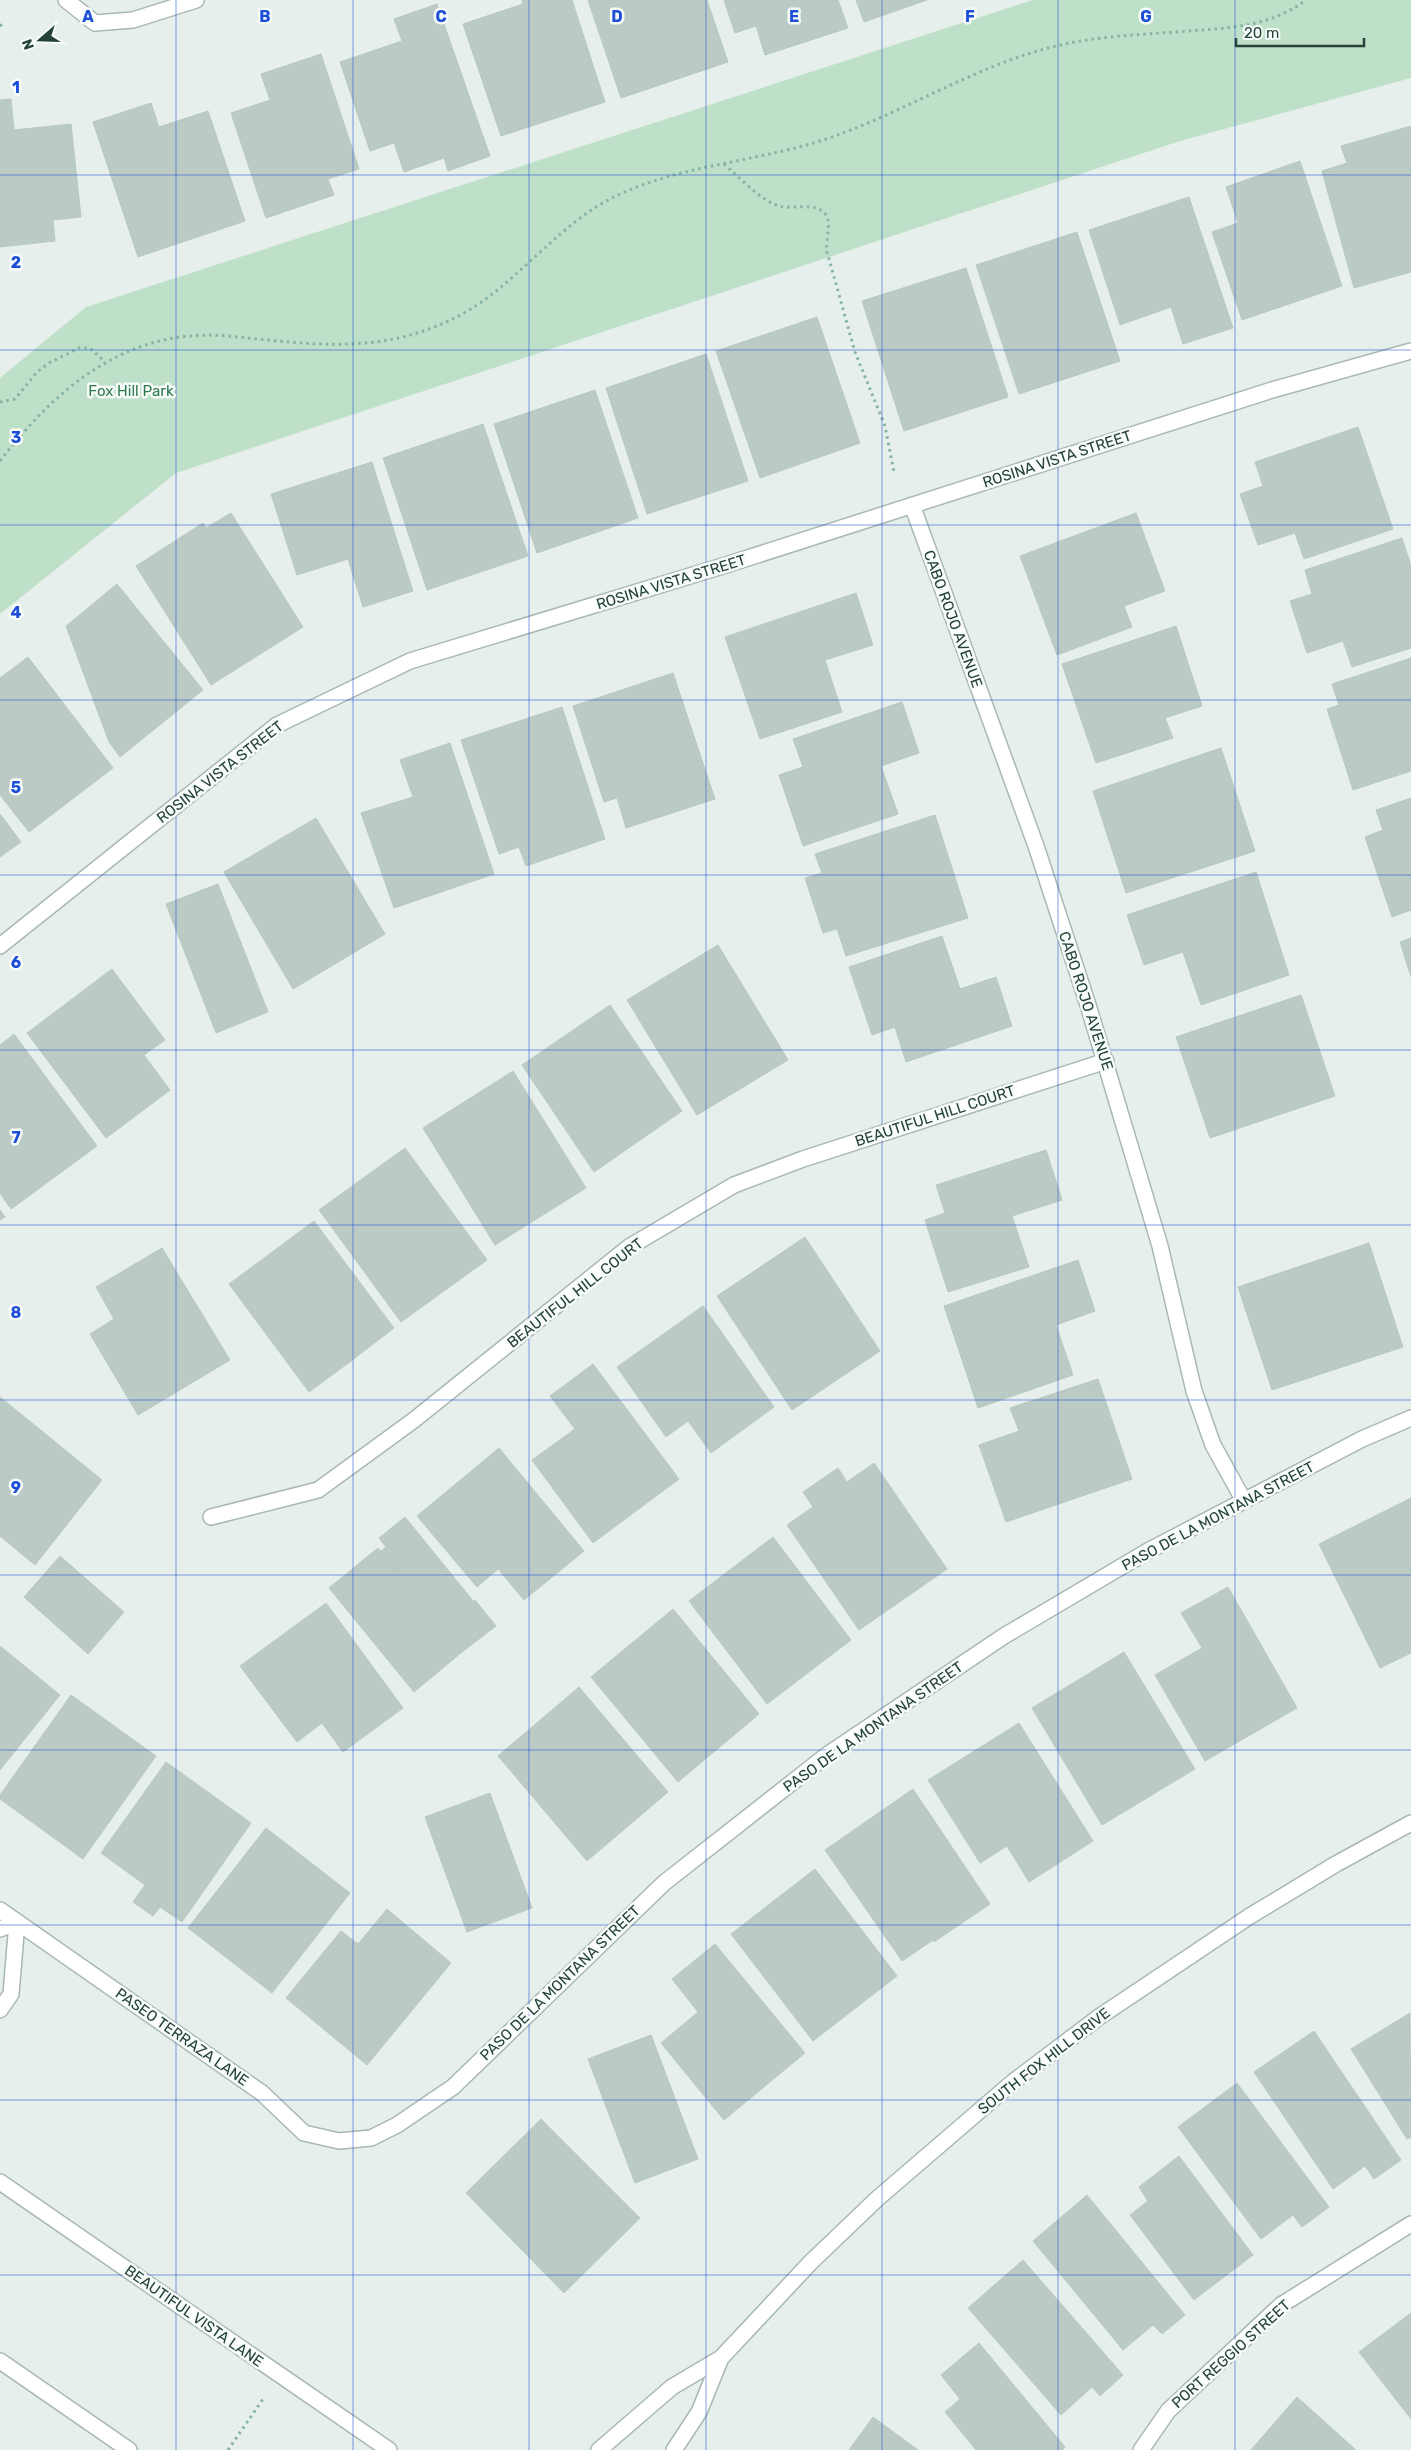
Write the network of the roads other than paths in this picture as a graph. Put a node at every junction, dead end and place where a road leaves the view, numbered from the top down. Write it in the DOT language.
graph roads {
  1 [pos="66,0"];
  2 [pos="196,0"];
  3 [pos="1411,351"];
  4 [pos="912,505"];
  5 [pos="0,946"];
  6 [pos="1106,1061"];
  7 [pos="1411,1418"];
  8 [pos="1244,1501"];
  9 [pos="210,1517"];
  10 [pos="1411,1822"];
  11 [pos="0,1910"];
  12 [pos="17,1922"];
  13 [pos="0,1930"];
  14 [pos="0,2010"];
  15 [pos="371,2138"];
  16 [pos="0,2182"];
  17 [pos="1411,2224"];
  18 [pos="721,2358"];
  19 [pos="0,2361"];
  20 [pos="129,2450"];
  21 [pos="389,2450"];
  22 [pos="599,2450"];
  23 [pos="674,2450"];
  24 [pos="1141,2450"];
  1 -- 2 [label="street"];
  3 -- 4 [label="street, ROSINA VISTA STREET"];
  4 -- 5 [label="street, ROSINA VISTA STREET"];
  4 -- 6 [label="street, CABO ROJO AVENUE"];
  6 -- 8 [label="street, CABO ROJO AVENUE"];
  6 -- 9 [label="street, BEAUTIFUL HILL COURT"];
  7 -- 8 [label="street, PASO DE LA MONTANA STREET"];
  8 -- 15 [label="street, PASO DE LA MONTANA STREET"];
  10 -- 18 [label="street, SOUTH FOX HILL DRIVE"];
  11 -- 12 [label="street, PASEO TERRAZA LANE"];
  12 -- 13 [label="street"];
  12 -- 14 [label="street"];
  12 -- 15 [label="street, PASEO TERRAZA LANE"];
  16 -- 21 [label="street, BEAUTIFUL VISTA LANE"];
  17 -- 24 [label="street, PORT REGGIO STREET"];
  18 -- 22 [label="street, SOUTH FOX HILL DRIVE"];
  18 -- 23 [label="street, SOUTH FOX HILL DRIVE"];
  19 -- 20 [label="street"];
}
